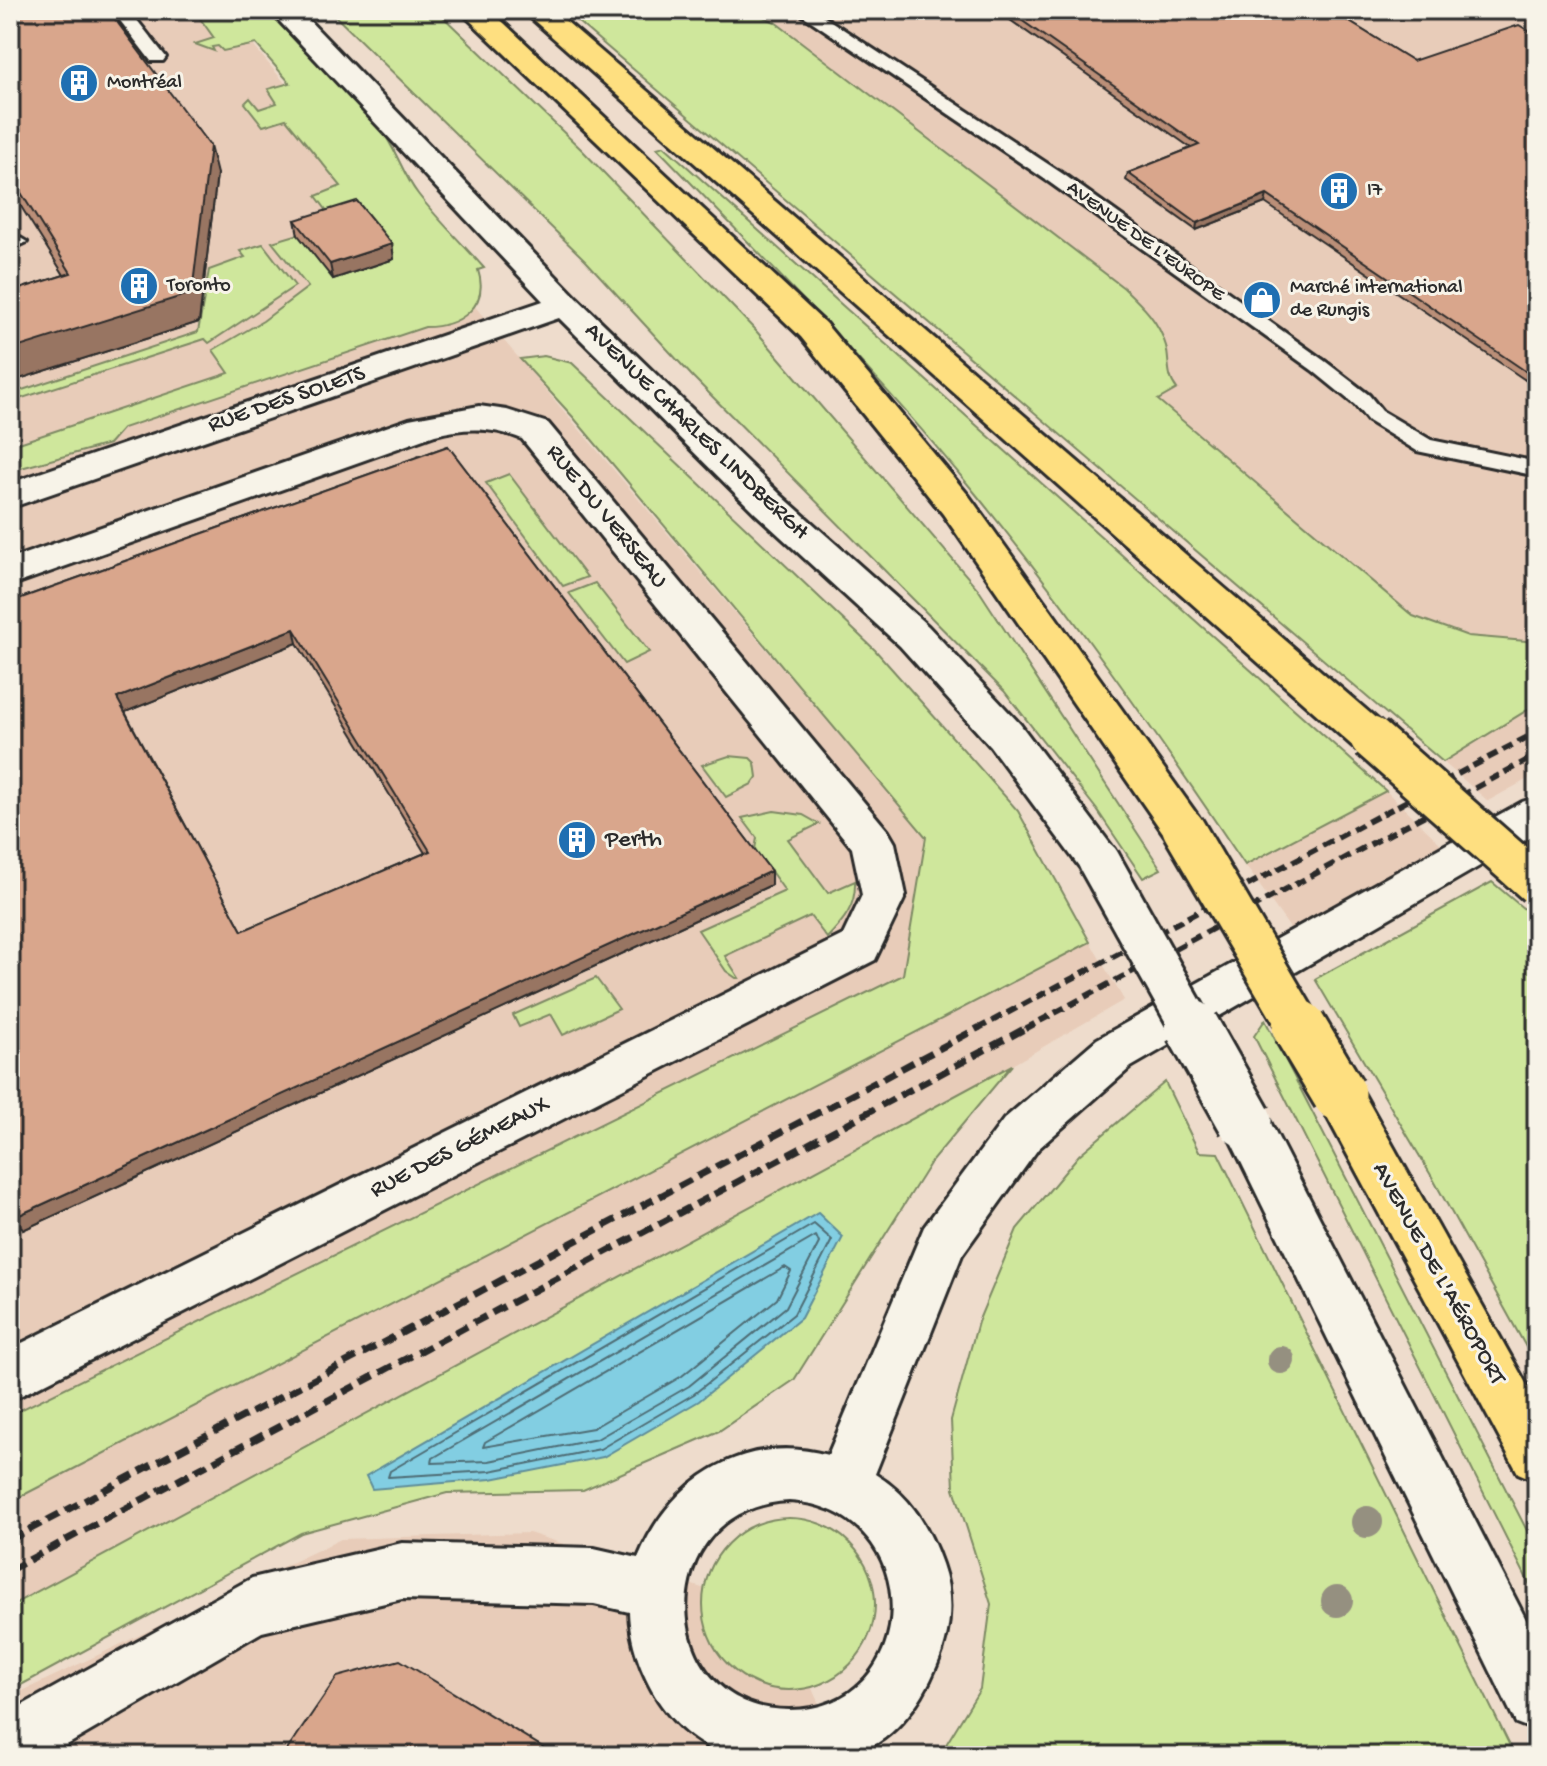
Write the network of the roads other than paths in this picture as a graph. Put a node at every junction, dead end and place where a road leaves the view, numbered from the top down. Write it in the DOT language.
graph roads {
  1 [pos="120,10"];
  2 [pos="283,10"];
  3 [pos="473,10"];
  4 [pos="536,10"];
  5 [pos="803,10"];
  6 [pos="157,57"];
  7 [pos="565,305"];
  8 [pos="1537,469"];
  9 [pos="10,496"];
  10 [pos="10,573"];
  11 [pos="1537,813"];
  12 [pos="1537,884"];
  13 [pos="884,895"];
  14 [pos="10,1376"];
  15 [pos="1537,1455"];
  16 [pos="843,1485"];
  17 [pos="656,1590"];
  18 [pos="1537,1702"];
  19 [pos="10,1745"];
  20 [pos="794,1748"];
  1 -- 6 [label="lane"];
  2 -- 7 [label="main road, AVENUE CHARLES LINDBERGH"];
  3 -- 15 [label="highway, AVENUE DE L'AÉROPORT, bridge"];
  4 -- 12 [label="highway, bridge"];
  5 -- 8 [label="lane, AVENUE DE L'EUROPE"];
  7 -- 9 [label="main road, RUE DES SOLETS"];
  7 -- 18 [label="main road, AVENUE CHARLES LINDBERGH, bridge"];
  10 -- 13 [label="main road, RUE DU VERSEAU"];
  11 -- 16 [label="main road"];
  13 -- 14 [label="main road, RUE DES GÉMEAUX"];
  16 -- 17 [label="main road"];
  16 -- 20 [label="main road"];
  17 -- 19 [label="main road"];
  17 -- 20 [label="main road"];
}
